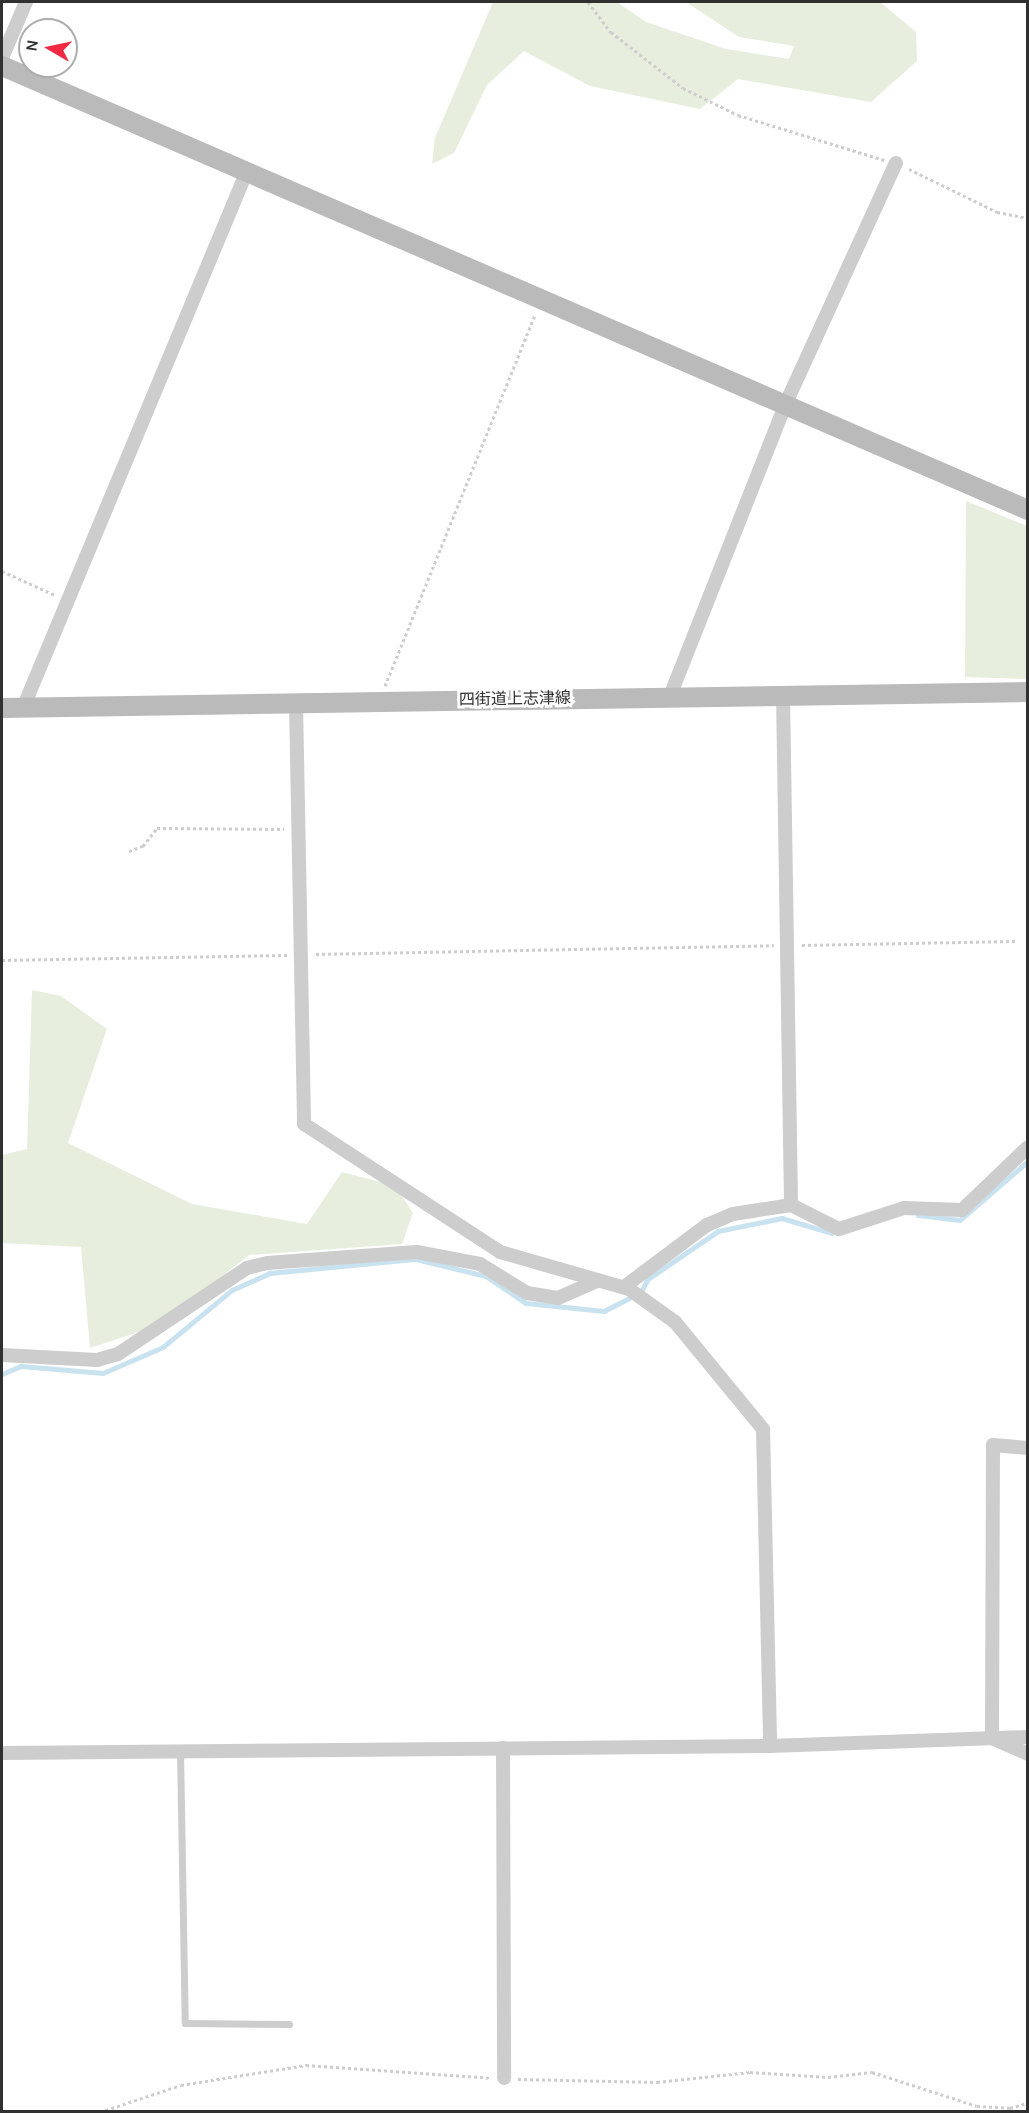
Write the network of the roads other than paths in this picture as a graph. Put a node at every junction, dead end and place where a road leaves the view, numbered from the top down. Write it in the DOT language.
graph roads {
  1 [pos="26,2"];
  2 [pos="2,58"];
  3 [pos="2,66"];
  4 [pos="896,163"];
  5 [pos="247,171"];
  6 [pos="786,403"];
  7 [pos="1028,510"];
  8 [pos="1028,692"];
  9 [pos="783,693"];
  10 [pos="670,696"];
  11 [pos="296,703"];
  12 [pos="2,708"];
  13 [pos="23,708"];
  14 [pos="1028,1147"];
  15 [pos="791,1205"];
  16 [pos="597,1281"];
  17 [pos="627,1288"];
  18 [pos="2,1355"];
  19 [pos="1028,1448"];
  20 [pos="1028,1737"];
  21 [pos="992,1738"];
  22 [pos="770,1746"];
  23 [pos="503,1748"];
  24 [pos="180,1750"];
  25 [pos="2,1753"];
  26 [pos="1028,1754"];
  27 [pos="289,2024"];
  28 [pos="504,2078"];
  1 -- 2 [label="street"];
  3 -- 5 [label="street"];
  4 -- 6 [label="street"];
  5 -- 6 [label="street"];
  5 -- 13 [label="street"];
  6 -- 7 [label="street"];
  6 -- 10 [label="street"];
  8 -- 9 [label="street, 四街道上志津線"];
  9 -- 10 [label="street, 四街道上志津線"];
  9 -- 15 [label="street"];
  10 -- 11 [label="street, 四街道上志津線"];
  11 -- 13 [label="street, 四街道上志津線"];
  11 -- 16 [label="street"];
  12 -- 13 [label="street, 四街道上志津線"];
  14 -- 15 [label="street"];
  15 -- 17 [label="street"];
  16 -- 17 [label="street"];
  16 -- 18 [label="street"];
  17 -- 22 [label="street"];
  19 -- 21 [label="street"];
  20 -- 21 [label="street"];
  21 -- 22 [label="street"];
  21 -- 26 [label="street"];
  22 -- 23 [label="street"];
  23 -- 24 [label="street"];
  23 -- 28 [label="street"];
  24 -- 25 [label="street"];
  24 -- 27 [label="lane"];
}
